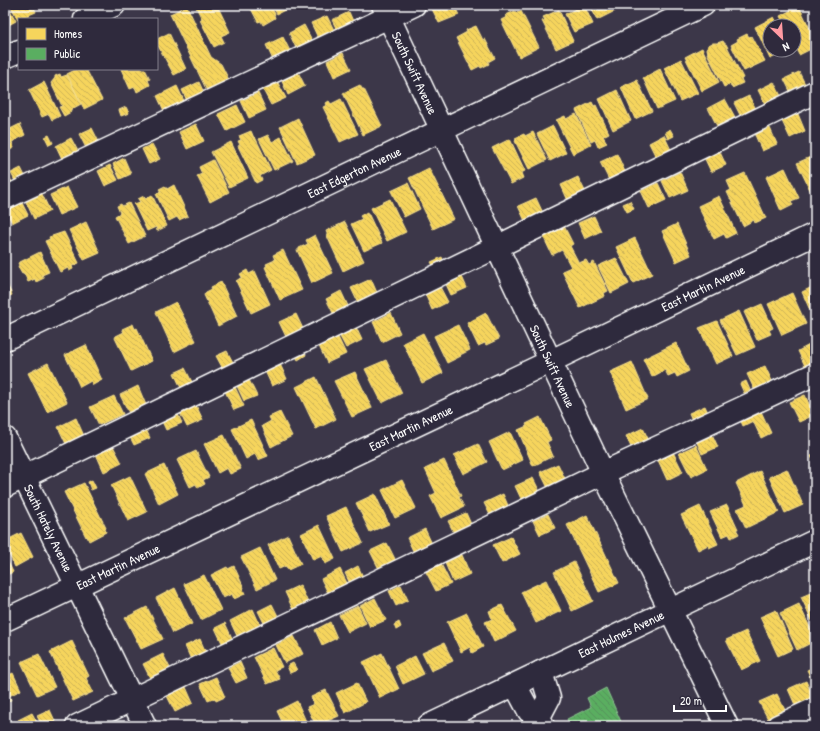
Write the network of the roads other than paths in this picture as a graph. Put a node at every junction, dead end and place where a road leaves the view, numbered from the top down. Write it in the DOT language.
graph roads {
  1 [pos="114,5"];
  2 [pos="414,5"];
  3 [pos="703,5"];
  4 [pos="386,11"];
  5 [pos="87,18"];
  6 [pos="18,51"];
  7 [pos="5,57"];
  8 [pos="815,92"];
  9 [pos="443,130"];
  10 [pos="5,198"];
  11 [pos="815,234"];
  12 [pos="497,247"];
  13 [pos="5,339"];
  14 [pos="551,361"];
  15 [pos="815,374"];
  16 [pos="5,438"];
  17 [pos="603,473"];
  18 [pos="15,481"];
  19 [pos="815,541"];
  20 [pos="76,586"];
  21 [pos="670,611"];
  22 [pos="5,620"];
  23 [pos="541,672"];
  24 [pos="515,684"];
  25 [pos="132,699"];
  26 [pos="815,709"];
  27 [pos="541,722"];
  28 [pos="77,726"];
  29 [pos="145,726"];
  30 [pos="428,726"];
  31 [pos="727,726"];
  32 [pos="778,726"];
  1 -- 5 [label="street"];
  2 -- 4 [label="street"];
  3 -- 9 [label="street, East Edgerton Avenue"];
  4 -- 9 [label="street, South Swift Avenue"];
  4 -- 10 [label="street"];
  6 -- 7 [label="street"];
  8 -- 12 [label="street"];
  9 -- 12 [label="street, South Swift Avenue"];
  9 -- 13 [label="street, East Edgerton Avenue"];
  11 -- 14 [label="street, East Martin Avenue"];
  12 -- 14 [label="street, South Swift Avenue"];
  12 -- 18 [label="street"];
  14 -- 17 [label="street, South Swift Avenue"];
  14 -- 20 [label="street, East Martin Avenue"];
  15 -- 17 [label="street"];
  16 -- 18 [label="street, South Hately Avenue"];
  17 -- 21 [label="street, South Swift Avenue"];
  17 -- 25 [label="street"];
  18 -- 20 [label="street, South Hately Avenue"];
  19 -- 21 [label="street, East Holmes Avenue"];
  20 -- 22 [label="street, East Martin Avenue"];
  20 -- 25 [label="street, South Hately Avenue"];
  21 -- 23 [label="street, East Holmes Avenue"];
  21 -- 31 [label="street, South Swift Avenue"];
  23 -- 24 [label="street, East Holmes Avenue"];
  23 -- 27 [label="street"];
  24 -- 27 [label="street"];
  24 -- 30 [label="street, East Holmes Avenue"];
  25 -- 28 [label="street"];
  25 -- 29 [label="street, South Hately Avenue"];
  26 -- 32 [label="street"];
}
